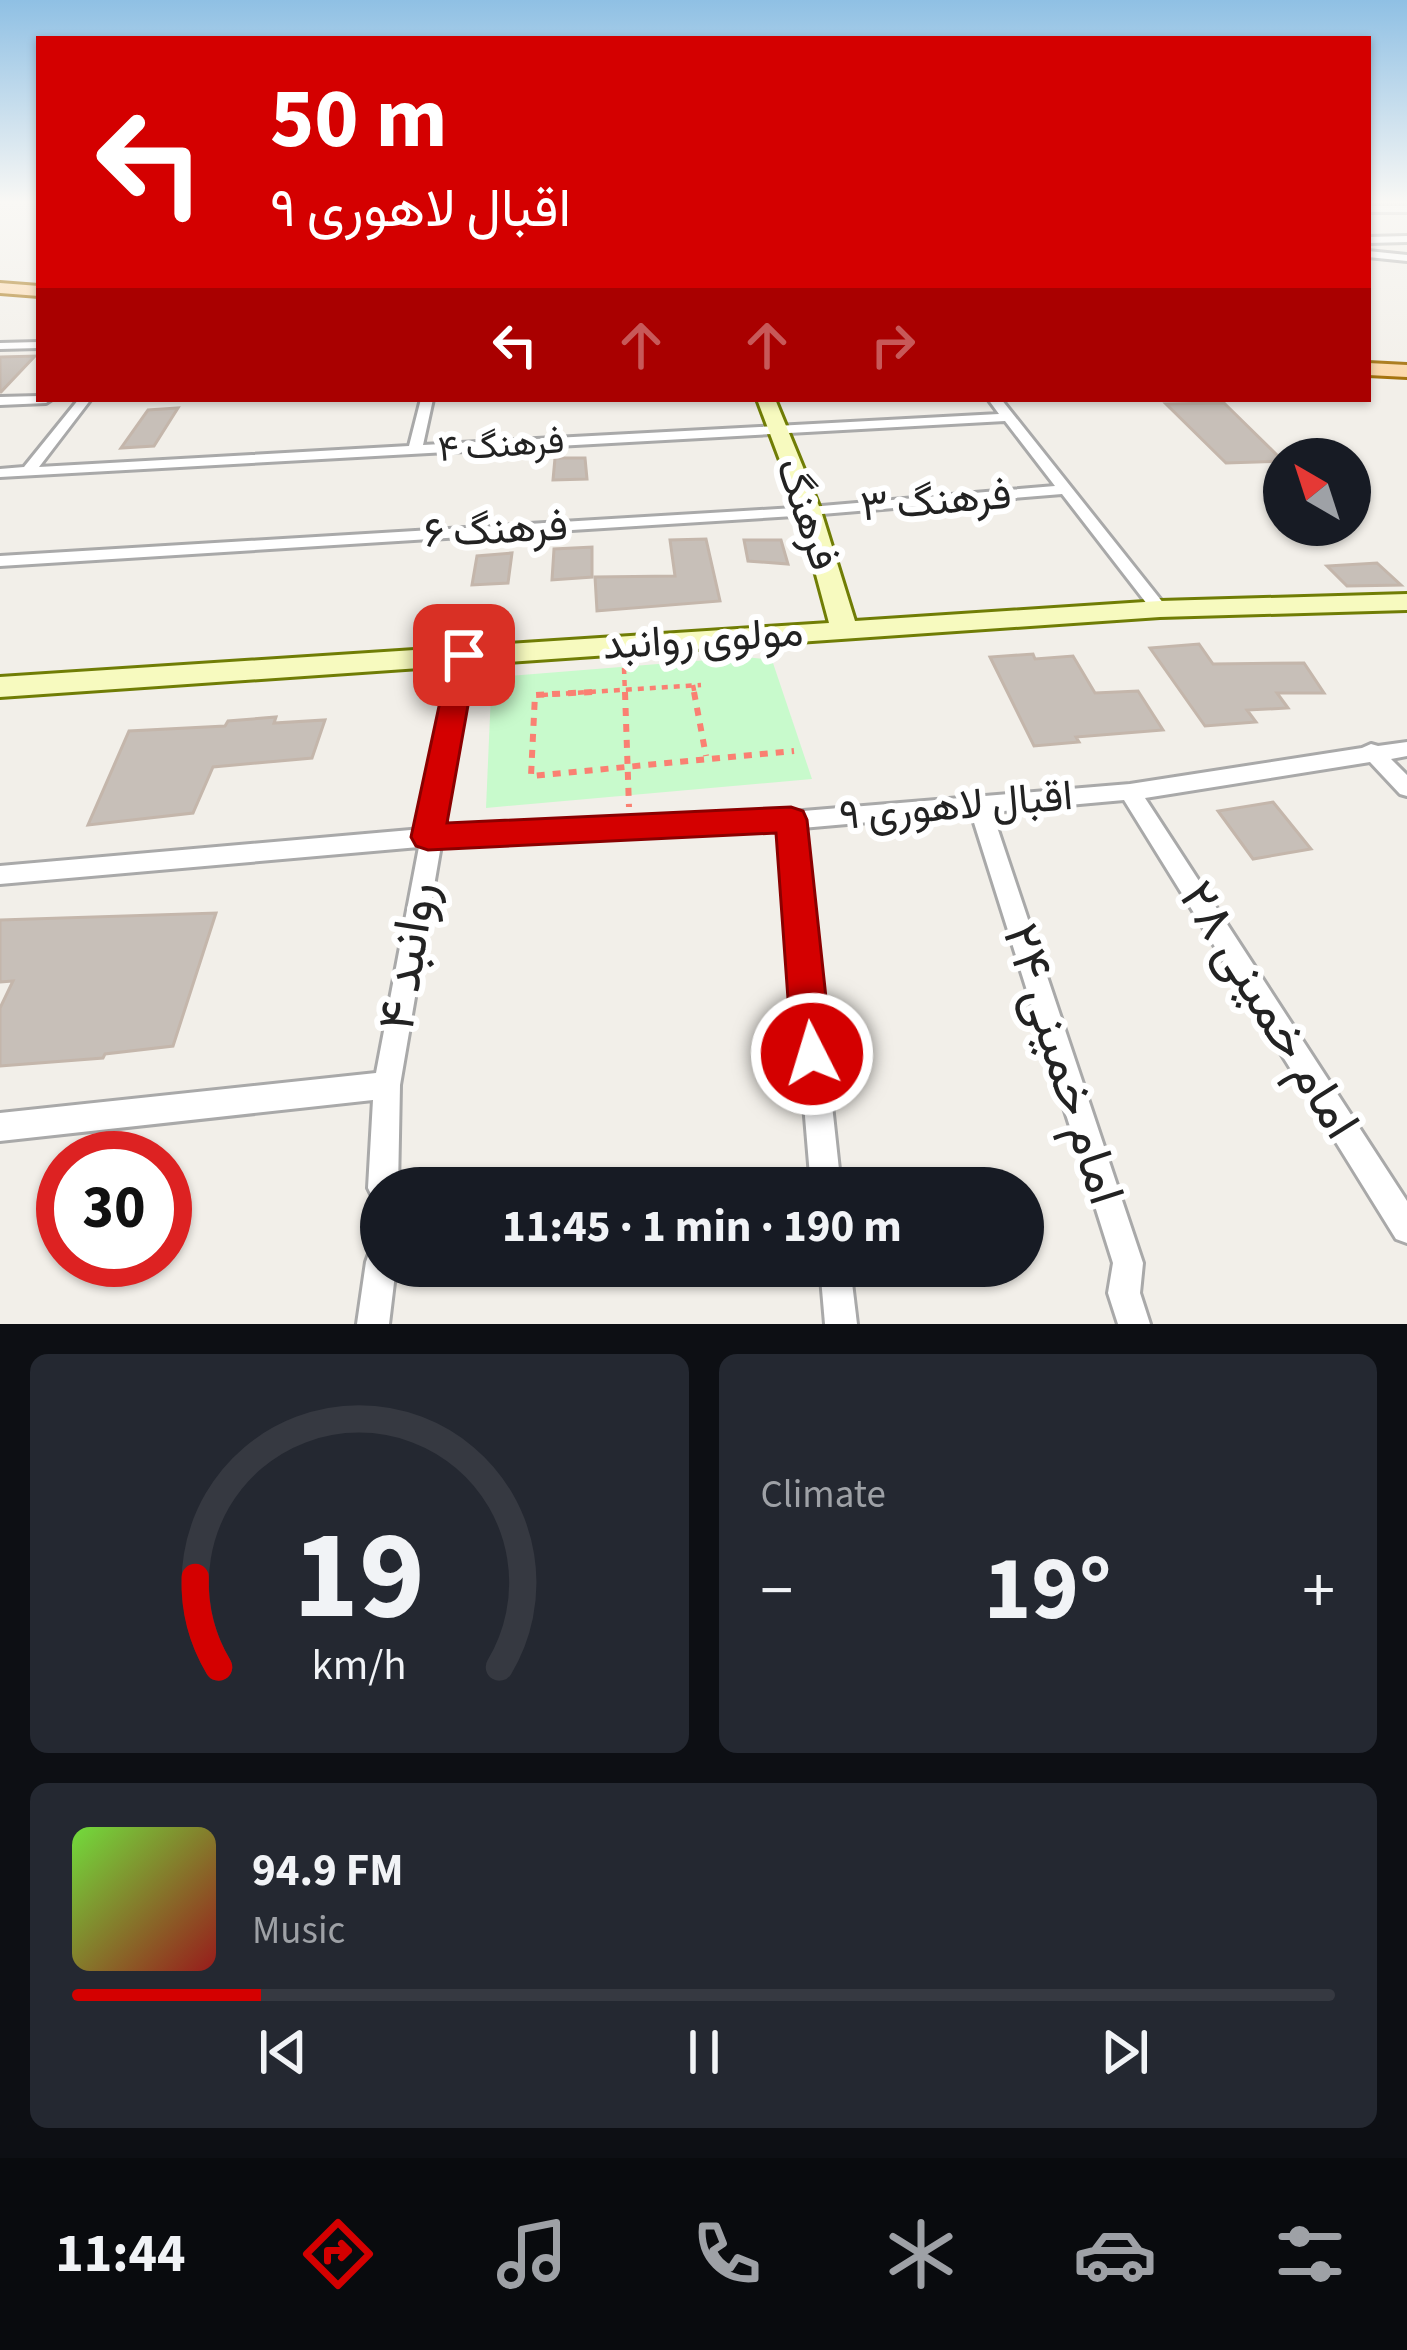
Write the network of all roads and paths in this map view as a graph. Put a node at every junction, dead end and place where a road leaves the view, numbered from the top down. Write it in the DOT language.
graph roads {
  1 [pos="0,278"];
  2 [pos="36,280"];
  3 [pos="0,288"];
  4 [pos="36,291"];
  5 [pos="36,345"];
  6 [pos="0,346"];
  7 [pos="1371,354"];
  8 [pos="1407,356"];
  9 [pos="1371,369"];
  10 [pos="1407,371"];
  11 [pos="36,399"];
  12 [pos="0,401"];
  13 [pos="83,402"];
  14 [pos="426,402"];
  15 [pos="767,402"];
  16 [pos="996,402"];
  17 [pos="1007,417"];
  18 [pos="777,428"];
  19 [pos="415,451"];
  20 [pos="28,472"];
  21 [pos="0,473"];
  22 [pos="1062,490"];
  23 [pos="810,511"];
  24 [pos="0,561"];
  25 [pos="1407,602"];
  26 [pos="1160,609"];
  27 [pos="844,629"];
  28 [pos="623,644"];
  29 [pos="464,655"];
  30 [pos="0,687"];
  31 [pos="625,690"];
  32 [pos="1407,749"];
  33 [pos="794,751"];
  34 [pos="1371,751"];
  35 [pos="707,759"];
  36 [pos="628,767"];
  37 [pos="1407,788"];
  38 [pos="1130,792"];
  39 [pos="979,805"];
  40 [pos="791,820"];
  41 [pos="630,828"];
  42 [pos="428,837"];
  43 [pos="0,875"];
  44 [pos="387,1084"];
  45 [pos="0,1127"];
  46 [pos="384,1167"];
  47 [pos="824,1167"];
  48 [pos="1407,1228"];
  49 [pos="378,1287"];
  50 [pos="837,1287"];
  51 [pos="373,1324"];
  52 [pos="841,1324"];
  53 [pos="1134,1324"];
  1 -- 2 [label="main road"];
  3 -- 4 [label="main road"];
  5 -- 6 [label="street"];
  7 -- 8 [label="main road"];
  9 -- 10 [label="main road"];
  11 -- 12 [label="street"];
  13 -- 20 [label="street"];
  14 -- 19 [label="street"];
  15 -- 18 [label="street, فرهنگ"];
  16 -- 17 [label="street"];
  17 -- 18 [label="street, فرهنگ ۴"];
  17 -- 22 [label="street"];
  18 -- 19 [label="street, فرهنگ ۴"];
  18 -- 23 [label="street, فرهنگ"];
  19 -- 20 [label="street, فرهنگ ۴"];
  20 -- 21 [label="street, فرهنگ ۴"];
  22 -- 23 [label="street, فرهنگ ۳"];
  22 -- 26 [label="street"];
  23 -- 24 [label="street, فرهنگ ۶"];
  23 -- 27 [label="street, فرهنگ"];
  25 -- 26 [label="street, مولوی روانبد"];
  26 -- 27 [label="street, مولوی روانبد"];
  27 -- 28 [label="street, مولوی روانبد"];
  28 -- 29 [label="street, مولوی روانبد"];
  28 -- 31 [label="path"];
  29 -- 30 [label="street, مولوی روانبد"];
  29 -- 42 [label="street, روانبد ۴"];
  31 -- 35 [label="path"];
  31 -- 36 [label="path"];
  31 -- 36 [label="path"];
  32 -- 34 [label="street, اقبال لاهوری ۹"];
  33 -- 35 [label="path"];
  34 -- 37 [label="street"];
  34 -- 38 [label="street, اقبال لاهوری ۹"];
  35 -- 36 [label="path"];
  36 -- 41 [label="path"];
  38 -- 39 [label="street, اقبال لاهوری ۹"];
  38 -- 48 [label="street, امام خمینی ۲۸"];
  39 -- 40 [label="street, اقبال لاهوری ۹"];
  39 -- 53 [label="street, امام خمینی ۲۴"];
  40 -- 41 [label="street, اقبال لاهوری ۹"];
  40 -- 47 [label="street"];
  41 -- 42 [label="street, اقبال لاهوری ۹"];
  42 -- 43 [label="street, اقبال لاهوری ۹"];
  42 -- 44 [label="street, روانبد ۴"];
  44 -- 45 [label="street"];
  44 -- 46 [label="street, روانبد ۴"];
  49 -- 51 [label="street"];
  50 -- 52 [label="street"];
}
